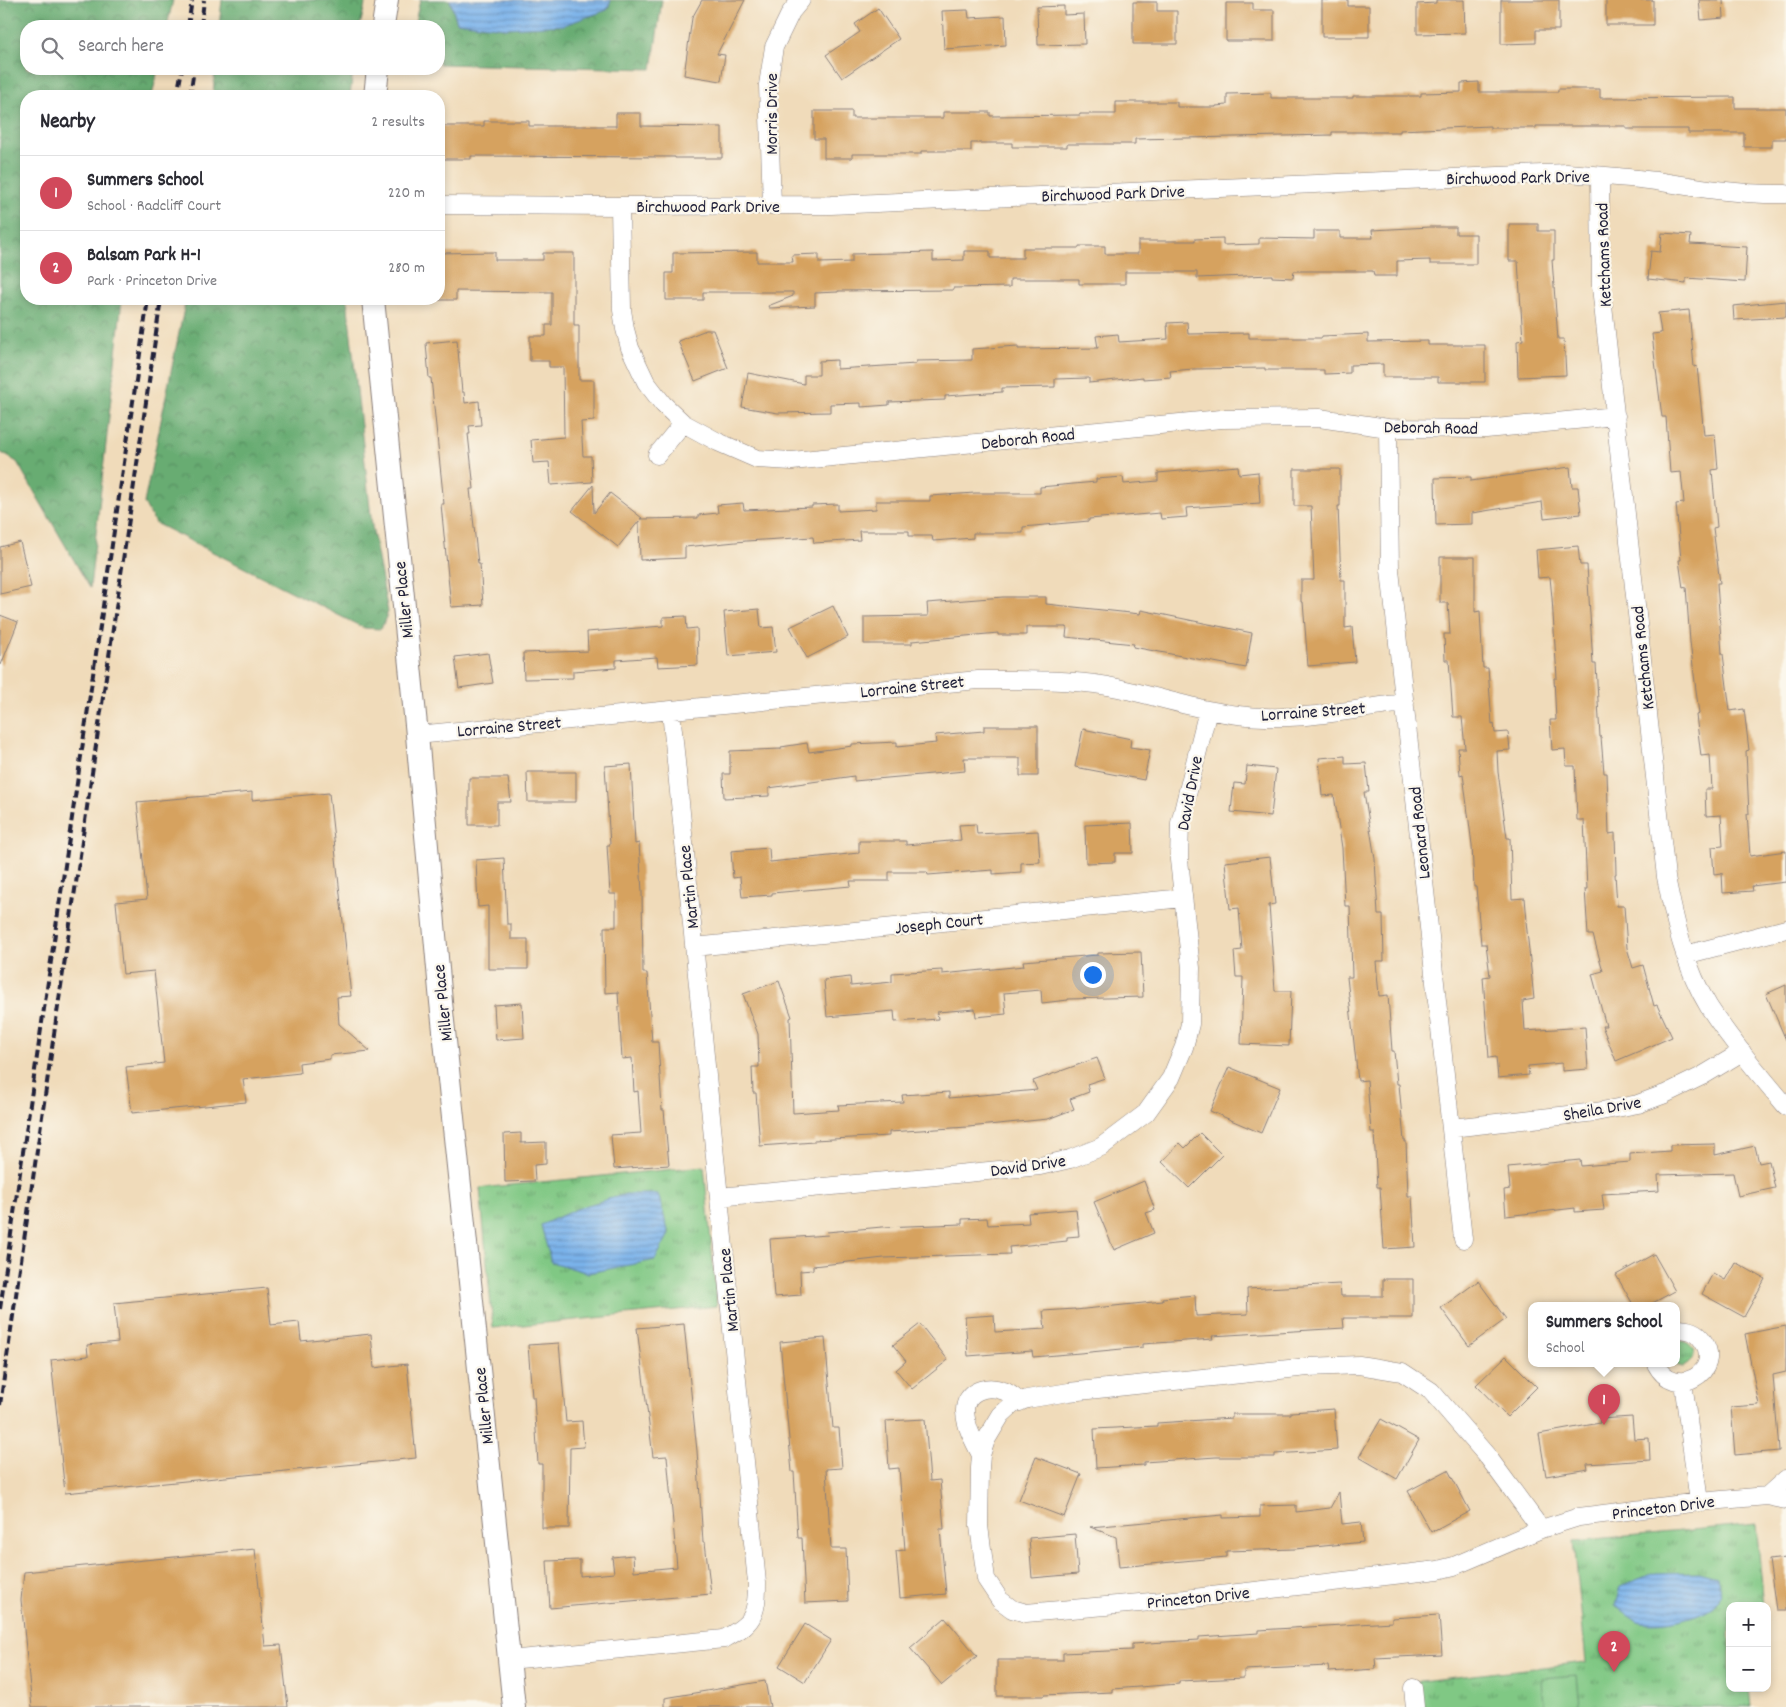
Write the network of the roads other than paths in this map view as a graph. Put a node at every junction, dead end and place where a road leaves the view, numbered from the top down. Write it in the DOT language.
graph roads {
  1 [pos="387,0"];
  2 [pos="801,0"];
  3 [pos="384,20"];
  4 [pos="377,75"];
  5 [pos="376,90"];
  6 [pos="1600,176"];
  7 [pos="1786,194"];
  8 [pos="445,205"];
  9 [pos="772,205"];
  10 [pos="620,206"];
  11 [pos="374,305"];
  12 [pos="1616,416"];
  13 [pos="683,423"];
  14 [pos="1388,428"];
  15 [pos="657,454"];
  16 [pos="1405,703"];
  17 [pos="1208,710"];
  18 [pos="671,711"];
  19 [pos="417,735"];
  20 [pos="1183,898"];
  21 [pos="1786,929"];
  22 [pos="694,947"];
  23 [pos="1685,954"];
  24 [pos="1742,1052"];
  25 [pos="1786,1106"];
  26 [pos="1451,1128"];
  27 [pos="719,1197"];
  28 [pos="1463,1239"];
  29 [pos="1680,1329"];
  30 [pos="1658,1367"];
  31 [pos="1683,1382"];
  32 [pos="1020,1402"];
  33 [pos="981,1455"];
  34 [pos="1786,1479"];
  35 [pos="1768,1496"];
  36 [pos="1786,1500"];
  37 [pos="1699,1502"];
  38 [pos="1541,1529"];
  39 [pos="510,1660"];
  40 [pos="1413,1688"];
  41 [pos="514,1707"];
  42 [pos="1415,1707"];
  1 -- 3 [label="street"];
  2 -- 9 [label="street, Morris Drive"];
  4 -- 5 [label="street"];
  6 -- 7 [label="street, Birchwood Park Drive"];
  6 -- 9 [label="street, Birchwood Park Drive"];
  6 -- 12 [label="street, Ketchams Road"];
  8 -- 10 [label="street, Birchwood Park Drive"];
  9 -- 10 [label="street, Birchwood Park Drive"];
  10 -- 13 [label="street, Deborah Road"];
  11 -- 19 [label="street, Miller Place"];
  12 -- 14 [label="street, Deborah Road"];
  12 -- 23 [label="street, Ketchams Road"];
  13 -- 14 [label="street, Deborah Road"];
  13 -- 15 [label="street"];
  14 -- 16 [label="street, Leonard Road"];
  16 -- 17 [label="street, Lorraine Street"];
  16 -- 26 [label="street, Leonard Road"];
  17 -- 18 [label="street, Lorraine Street"];
  17 -- 20 [label="street, David Drive"];
  18 -- 19 [label="street, Lorraine Street"];
  18 -- 22 [label="street, Martin Place"];
  19 -- 39 [label="street, Miller Place"];
  20 -- 22 [label="street, Joseph Court"];
  20 -- 27 [label="street, David Drive"];
  21 -- 23 [label="street"];
  22 -- 27 [label="street, Martin Place"];
  23 -- 24 [label="street, Ketchams Road"];
  24 -- 25 [label="street, Ketchams Road"];
  24 -- 26 [label="street, Sheila Drive"];
  26 -- 28 [label="street, Leonard Road"];
  27 -- 39 [label="street, Martin Place"];
  29 -- 31 [label="street"];
  30 -- 31 [label="street"];
  31 -- 37 [label="street"];
  32 -- 33 [label="street, Princeton Drive"];
  32 -- 33 [label="street, Princeton Drive"];
  32 -- 38 [label="street, Princeton Drive"];
  33 -- 38 [label="street, Princeton Drive"];
  34 -- 35 [label="street"];
  35 -- 36 [label="street, Princeton Drive"];
  35 -- 37 [label="street, Princeton Drive"];
  37 -- 38 [label="street, Princeton Drive"];
  39 -- 41 [label="street, Miller Place"];
  40 -- 42 [label="street"];
}
